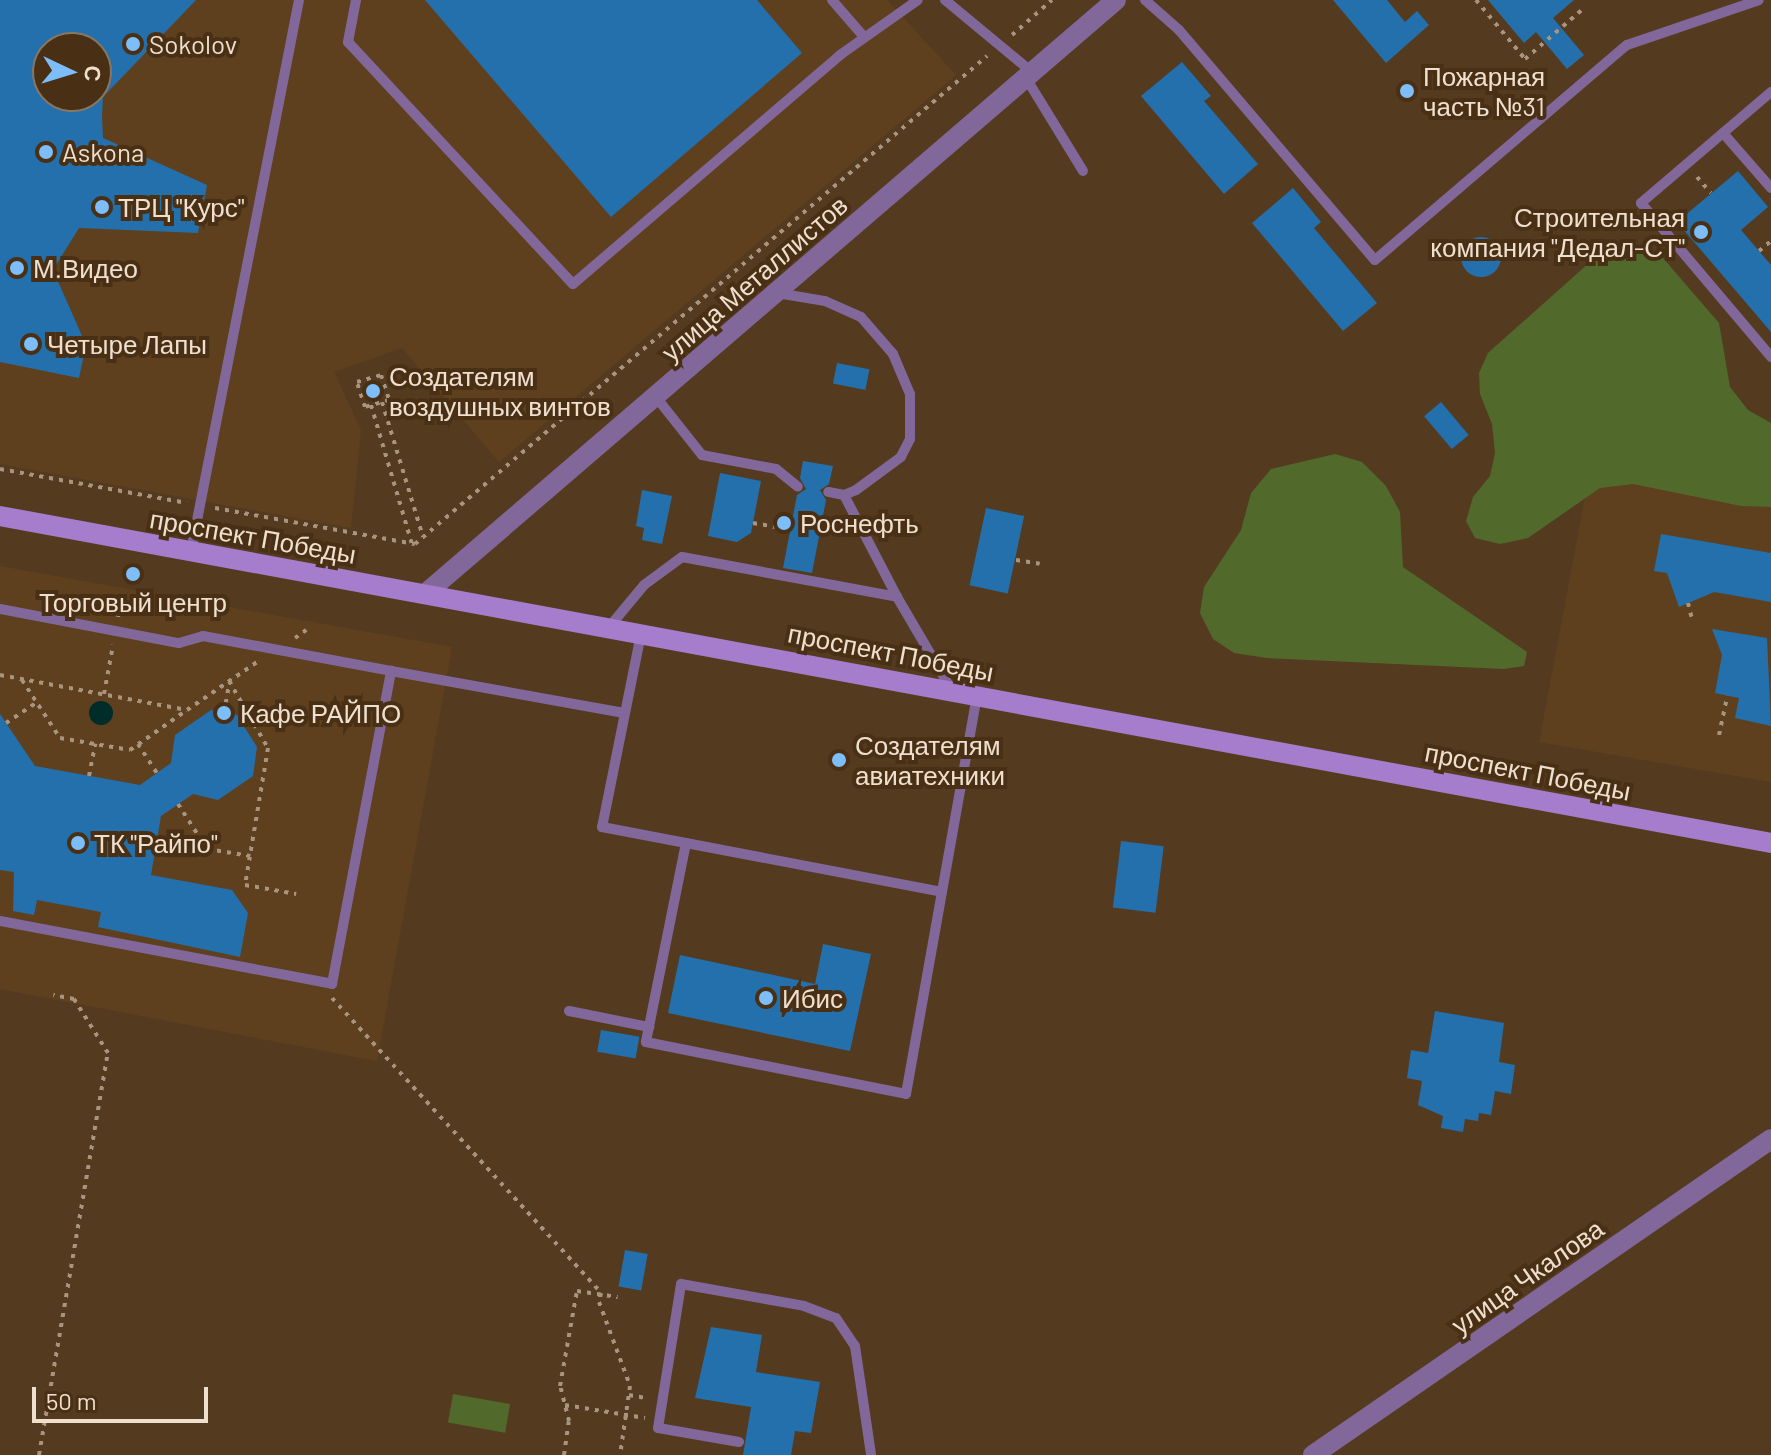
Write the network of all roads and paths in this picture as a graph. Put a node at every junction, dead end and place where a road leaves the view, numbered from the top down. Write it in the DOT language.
graph roads {
  1 [pos="299,0"];
  2 [pos="356,0"];
  3 [pos="832,0"];
  4 [pos="918,0"];
  5 [pos="945,0"];
  6 [pos="1052,0"];
  7 [pos="1116,0"];
  8 [pos="1145,0"];
  9 [pos="1476,0"];
  10 [pos="1759,0"];
  11 [pos="1584,8"];
  12 [pos="864,37"];
  13 [pos="1000,45"];
  14 [pos="1029,75"];
  15 [pos="1771,92"];
  16 [pos="1723,133"];
  17 [pos="1686,165"];
  18 [pos="1083,171"];
  19 [pos="1771,188"];
  20 [pos="1711,193"];
  21 [pos="1771,241"];
  22 [pos="1759,251"];
  23 [pos="777,293"];
  24 [pos="1771,357"];
  25 [pos="656,397"];
  26 [pos="382,402"];
  27 [pos="371,405"];
  28 [pos="0,469"];
  29 [pos="402,469"];
  30 [pos="391,473"];
  31 [pos="798,487"];
  32 [pos="828,492"];
  33 [pos="844,495"];
  34 [pos="200,505"];
  35 [pos="0,516"];
  36 [pos="753,523"];
  37 [pos="776,527"];
  38 [pos="423,538"];
  39 [pos="412,544"];
  40 [pos="191,551"];
  41 [pos="1016,560"];
  42 [pos="1040,564"];
  43 [pos="425,594"];
  44 [pos="897,597"];
  45 [pos="1688,603"];
  46 [pos="0,609"];
  47 [pos="1692,619"];
  48 [pos="610,626"];
  49 [pos="306,630"];
  50 [pos="642,632"];
  51 [pos="276,649"];
  52 [pos="391,671"];
  53 [pos="0,675"];
  54 [pos="21,679"];
  55 [pos="229,681"];
  56 [pos="951,689"];
  57 [pos="977,694"];
  58 [pos="1727,696"];
  59 [pos="37,702"];
  60 [pos="187,710"];
  61 [pos="224,713"];
  62 [pos="624,713"];
  63 [pos="6,723"];
  64 [pos="1719,735"];
  65 [pos="95,744"];
  66 [pos="138,744"];
  67 [pos="157,773"];
  68 [pos="89,776"];
  69 [pos="178,804"];
  70 [pos="686,843"];
  71 [pos="1771,843"];
  72 [pos="250,856"];
  73 [pos="942,892"];
  74 [pos="296,894"];
  75 [pos="0,921"];
  76 [pos="332,984"];
  77 [pos="53,995"];
  78 [pos="569,1011"];
  79 [pos="649,1027"];
  80 [pos="1771,1139"];
  81 [pos="601,1293"];
  82 [pos="618,1297"];
  83 [pos="565,1405"];
  84 [pos="626,1415"];
  85 [pos="660,1420"];
  86 [pos="739,1442"];
  87 [pos="39,1455"];
  88 [pos="564,1455"];
  89 [pos="620,1455"];
  90 [pos="871,1455"];
  91 [pos="1313,1455"];
  1 -- 34 [label="lane"];
  2 -- 12 [label="lane"];
  3 -- 12 [label="lane"];
  4 -- 12 [label="lane"];
  5 -- 13 [label="lane"];
  6 -- 13 [label="path"];
  7 -- 14 [label="street, улица Металлистов"];
  8 -- 10 [label="lane"];
  9 -- 11 [label="path"];
  13 -- 14 [label="lane"];
  13 -- 38 [label="path"];
  14 -- 18 [label="lane"];
  14 -- 23 [label="street, улица Металлистов"];
  15 -- 16 [label="lane"];
  16 -- 17 [label="lane"];
  16 -- 19 [label="lane"];
  17 -- 20 [label="path"];
  17 -- 24 [label="lane"];
  21 -- 22 [label="path"];
  23 -- 25 [label="street, улица Металлистов"];
  23 -- 33 [label="lane"];
  25 -- 31 [label="lane"];
  25 -- 43 [label="street, улица Металлистов"];
  26 -- 27 [label="path"];
  26 -- 27 [label="path"];
  26 -- 29 [label="path"];
  27 -- 30 [label="path"];
  28 -- 34 [label="path"];
  29 -- 30 [label="path"];
  29 -- 38 [label="path"];
  30 -- 39 [label="path"];
  32 -- 33 [label="lane"];
  33 -- 44 [label="lane"];
  34 -- 39 [label="path"];
  34 -- 40 [label="lane"];
  35 -- 40 [label="main road, проспект Победы"];
  36 -- 37 [label="path"];
  38 -- 39 [label="path"];
  40 -- 43 [label="main road, проспект Победы"];
  41 -- 42 [label="path"];
  43 -- 48 [label="main road, проспект Победы"];
  44 -- 48 [label="lane"];
  44 -- 56 [label="lane"];
  45 -- 47 [label="path"];
  46 -- 51 [label="lane"];
  48 -- 50 [label="main road, проспект Победы"];
  49 -- 51 [label="path"];
  50 -- 56 [label="main road, проспект Победы"];
  50 -- 62 [label="lane"];
  51 -- 52 [label="lane"];
  51 -- 55 [label="path"];
  52 -- 62 [label="lane"];
  52 -- 76 [label="lane"];
  53 -- 54 [label="path"];
  54 -- 59 [label="path"];
  54 -- 60 [label="path"];
  55 -- 60 [label="path"];
  55 -- 61 [label="path"];
  55 -- 72 [label="path"];
  56 -- 57 [label="main road, проспект Победы"];
  57 -- 71 [label="main road, проспект Победы"];
  57 -- 73 [label="lane"];
  58 -- 64 [label="path"];
  59 -- 63 [label="path"];
  59 -- 65 [label="path"];
  60 -- 66 [label="path"];
  62 -- 70 [label="lane"];
  65 -- 66 [label="path"];
  65 -- 68 [label="path"];
  66 -- 67 [label="path"];
  69 -- 72 [label="path"];
  70 -- 73 [label="lane"];
  70 -- 79 [label="lane"];
  72 -- 74 [label="path"];
  73 -- 79 [label="lane"];
  75 -- 76 [label="lane"];
  76 -- 81 [label="path"];
  77 -- 87 [label="path"];
  78 -- 79 [label="lane"];
  80 -- 91 [label="street, улица Чкалова"];
  81 -- 82 [label="path"];
  81 -- 83 [label="path"];
  81 -- 84 [label="path"];
  83 -- 84 [label="path"];
  83 -- 88 [label="path"];
  84 -- 85 [label="path"];
  84 -- 89 [label="path"];
  85 -- 86 [label="lane"];
  85 -- 90 [label="lane"];
}
